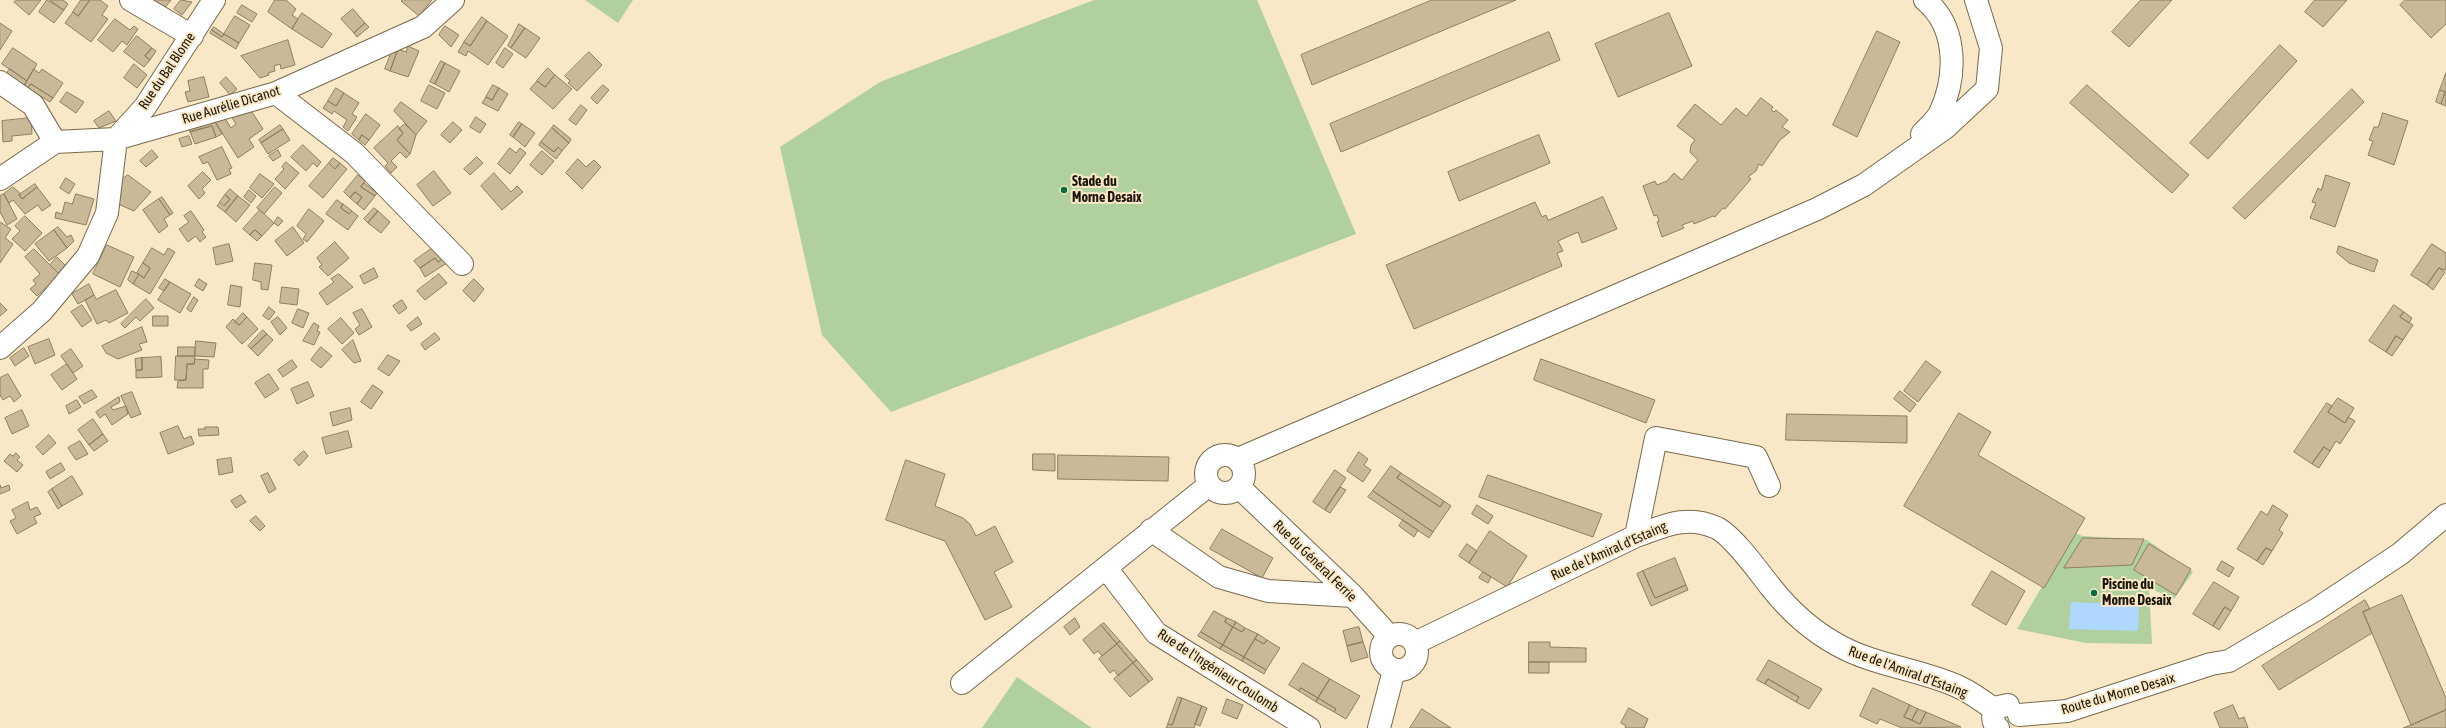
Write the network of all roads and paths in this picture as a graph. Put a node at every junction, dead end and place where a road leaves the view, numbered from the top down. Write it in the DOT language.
graph roads {
  1 [pos="131,0"];
  2 [pos="214,0"];
  3 [pos="453,0"];
  4 [pos="1976,0"];
  5 [pos="1931,3"];
  6 [pos="192,36"];
  7 [pos="0,82"];
  8 [pos="1948,91"];
  9 [pos="276,93"];
  10 [pos="1977,98"];
  11 [pos="116,139"];
  12 [pos="55,142"];
  13 [pos="1898,159"];
  14 [pos="0,179"];
  15 [pos="462,264"];
  16 [pos="0,348"];
  17 [pos="1238,460"];
  18 [pos="1209,486"];
  19 [pos="1769,486"];
  20 [pos="1239,487"];
  21 [pos="2446,515"];
  22 [pos="1151,530"];
  23 [pos="1636,536"];
  24 [pos="1106,568"];
  25 [pos="1353,596"];
  26 [pos="1389,636"];
  27 [pos="1415,643"];
  28 [pos="1394,670"];
  29 [pos="962,683"];
  30 [pos="1997,719"];
  31 [pos="2016,722"];
  32 [pos="1309,728"];
  33 [pos="1379,728"];
  1 -- 6 [label="street"];
  2 -- 6 [label="street, Rue du Bal Blome"];
  3 -- 9 [label="street, Rue Aurélie Dicanot"];
  4 -- 10 [label="street"];
  5 -- 8 [label="street"];
  6 -- 11 [label="street, Rue du Bal Blome"];
  7 -- 12 [label="street"];
  8 -- 10 [label="street"];
  8 -- 13 [label="street"];
  9 -- 11 [label="street, Rue Aurélie Dicanot"];
  9 -- 15 [label="street"];
  10 -- 13 [label="street"];
  11 -- 12 [label="street, Rue Aurélie Dicanot"];
  11 -- 16 [label="street"];
  12 -- 14 [label="street"];
  13 -- 17 [label="street"];
  17 -- 18 [label="street"];
  17 -- 20 [label="street"];
  18 -- 20 [label="street"];
  18 -- 22 [label="street"];
  19 -- 23 [label="street"];
  20 -- 25 [label="street, Rue du Général Ferrie"];
  21 -- 31 [label="street, Route du Morne Desaix"];
  22 -- 24 [label="street"];
  22 -- 25 [label="street"];
  23 -- 27 [label="street, Rue de l'Amiral d'Estaing"];
  23 -- 30 [label="street, Rue de l'Amiral d'Estaing"];
  24 -- 29 [label="street"];
  24 -- 32 [label="street, Rue de l'Ingénieur Coulomb"];
  25 -- 26 [label="street, Rue du Général Ferrie"];
  26 -- 27 [label="street"];
  26 -- 28 [label="street"];
  27 -- 28 [label="street"];
  28 -- 33 [label="street"];
  30 -- 31 [label="street"];
}
